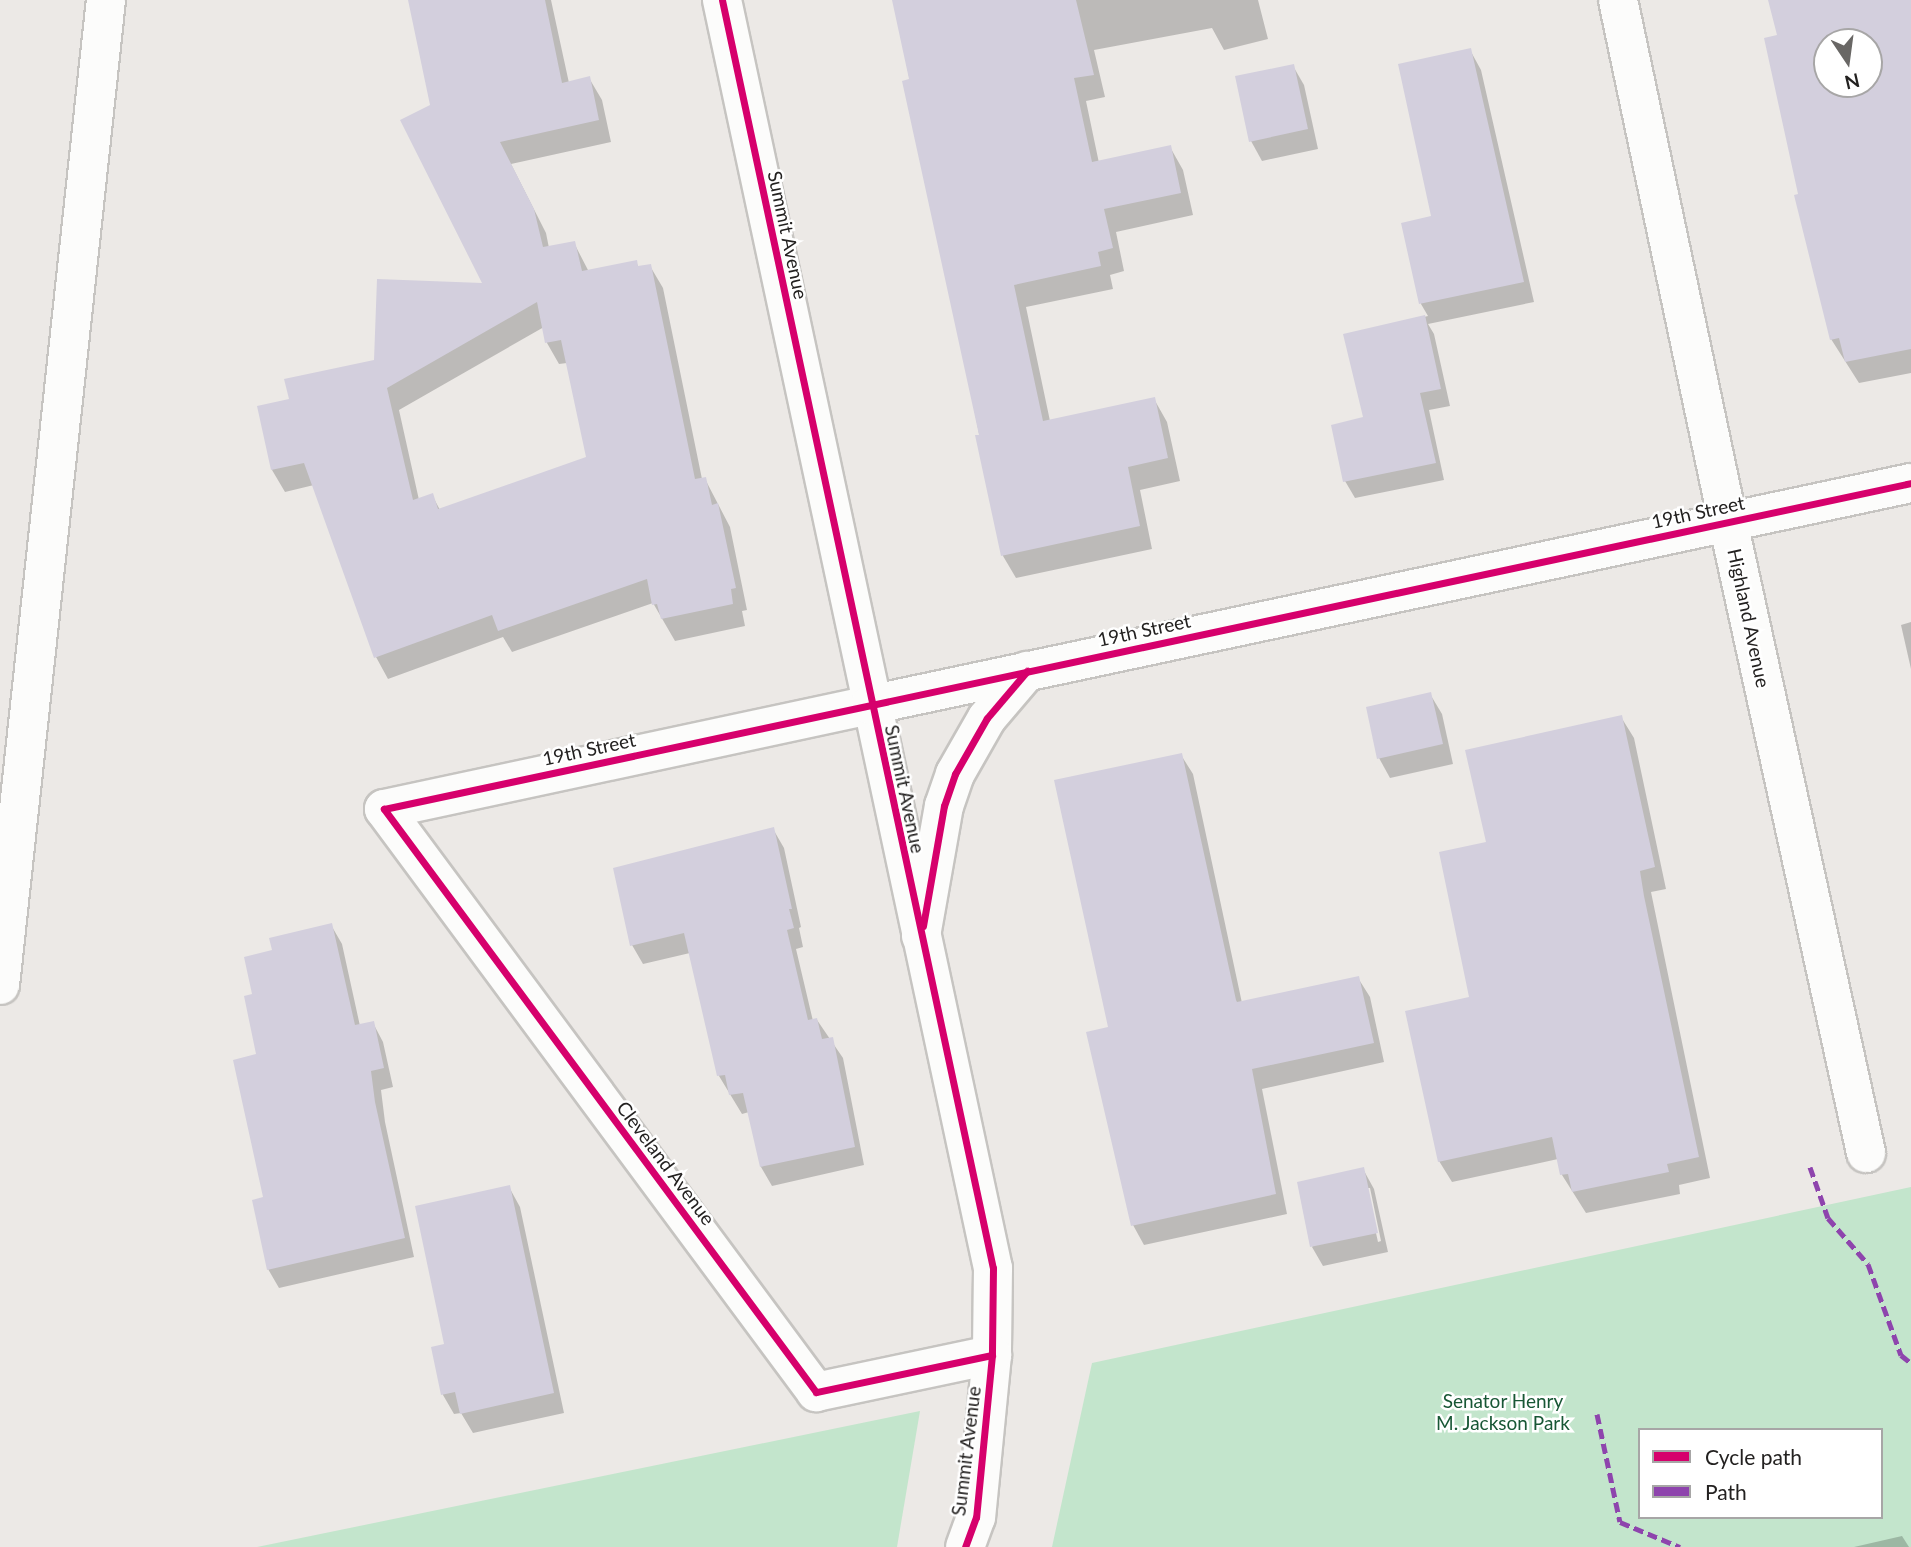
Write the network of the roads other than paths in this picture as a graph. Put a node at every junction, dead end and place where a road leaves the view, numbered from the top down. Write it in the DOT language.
graph roads {
  1 [pos="106,0"];
  2 [pos="722,0"];
  3 [pos="1618,0"];
  4 [pos="1911,483"];
  5 [pos="1728,522"];
  6 [pos="1027,671"];
  7 [pos="870,705"];
  8 [pos="384,809"];
  9 [pos="6,871"];
  10 [pos="921,936"];
  11 [pos="0,985"];
  12 [pos="1866,1153"];
  13 [pos="992,1355"];
  14 [pos="965,1547"];
  1 -- 9 [label="main road"];
  2 -- 7 [label="main road, Summit Avenue"];
  3 -- 5 [label="main road, Highland Avenue"];
  4 -- 5 [label="main road, 19th Street"];
  5 -- 6 [label="main road, 19th Street"];
  5 -- 12 [label="main road, Highland Avenue"];
  6 -- 7 [label="main road, 19th Street"];
  6 -- 10 [label="main road"];
  7 -- 8 [label="main road, 19th Street"];
  7 -- 10 [label="main road, Summit Avenue"];
  8 -- 13 [label="main road, Cleveland Avenue"];
  9 -- 11 [label="main road"];
  10 -- 13 [label="main road, Summit Avenue"];
  13 -- 14 [label="main road, Summit Avenue"];
}
